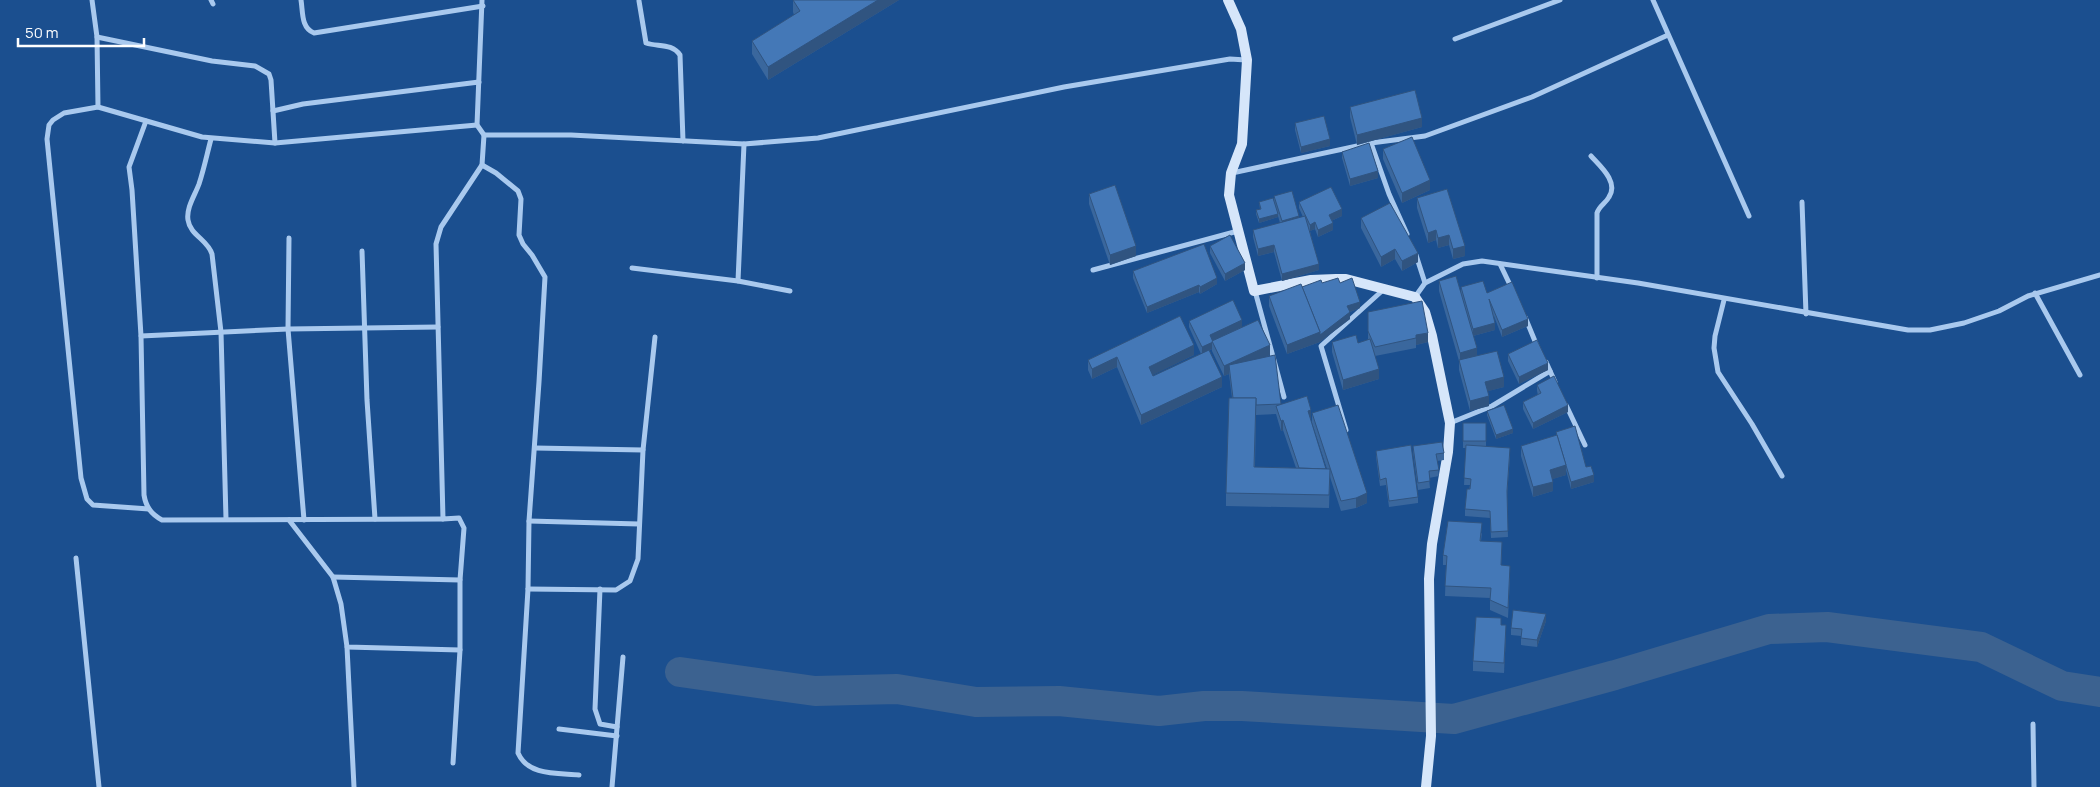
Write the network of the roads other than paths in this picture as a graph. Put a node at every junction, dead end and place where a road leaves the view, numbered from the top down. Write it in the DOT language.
graph roads {
  1 [pos="92,0"];
  2 [pos="302,0"];
  3 [pos="1228,0"];
  4 [pos="1560,0"];
  5 [pos="1653,0"];
  6 [pos="639,1"];
  7 [pos="482,3"];
  8 [pos="1668,35"];
  9 [pos="96,37"];
  10 [pos="1455,39"];
  11 [pos="1247,60"];
  12 [pos="479,82"];
  13 [pos="98,107"];
  14 [pos="273,111"];
  15 [pos="146,121"];
  16 [pos="477,125"];
  17 [pos="484,135"];
  18 [pos="211,139"];
  19 [pos="683,140"];
  20 [pos="275,143"];
  21 [pos="1371,143"];
  22 [pos="744,144"];
  23 [pos="1591,156"];
  24 [pos="482,165"];
  25 [pos="1232,173"];
  26 [pos="1802,202"];
  27 [pos="1749,216"];
  28 [pos="1238,231"];
  29 [pos="289,238"];
  30 [pos="1408,238"];
  31 [pos="1412,247"];
  32 [pos="362,251"];
  33 [pos="1500,264"];
  34 [pos="632,268"];
  35 [pos="1093,270"];
  36 [pos="2100,275"];
  37 [pos="1597,278"];
  38 [pos="738,281"];
  39 [pos="1425,283"];
  40 [pos="1383,290"];
  41 [pos="790,291"];
  42 [pos="1254,291"];
  43 [pos="2035,293"];
  44 [pos="1415,297"];
  45 [pos="1516,298"];
  46 [pos="1724,300"];
  47 [pos="1524,314"];
  48 [pos="1806,314"];
  49 [pos="364,328"];
  50 [pos="438,328"];
  51 [pos="288,329"];
  52 [pos="221,332"];
  53 [pos="141,336"];
  54 [pos="655,337"];
  55 [pos="1550,371"];
  56 [pos="2080,376"];
  57 [pos="1556,384"];
  58 [pos="1284,397"];
  59 [pos="1564,402"];
  60 [pos="1450,423"];
  61 [pos="1347,432"];
  62 [pos="1585,445"];
  63 [pos="535,448"];
  64 [pos="643,450"];
  65 [pos="1782,476"];
  66 [pos="149,509"];
  67 [pos="226,519"];
  68 [pos="375,519"];
  69 [pos="443,519"];
  70 [pos="288,520"];
  71 [pos="304,520"];
  72 [pos="529,521"];
  73 [pos="638,524"];
  74 [pos="76,558"];
  75 [pos="333,577"];
  76 [pos="460,580"];
  77 [pos="528,589"];
  78 [pos="600,589"];
  79 [pos="348,648"];
  80 [pos="460,650"];
  81 [pos="623,657"];
  82 [pos="2033,724"];
  83 [pos="617,727"];
  84 [pos="559,729"];
  85 [pos="617,736"];
  86 [pos="453,763"];
  87 [pos="579,775"];
  88 [pos="99,787"];
  89 [pos="354,787"];
  90 [pos="612,787"];
  91 [pos="1426,787"];
  92 [pos="2034,787"];
  1 -- 9 [label="street"];
  2 -- 7 [label="street"];
  3 -- 11 [label="street"];
  4 -- 10 [label="street"];
  5 -- 8 [label="street"];
  6 -- 19 [label="street"];
  7 -- 12 [label="street"];
  8 -- 21 [label="street"];
  8 -- 27 [label="street"];
  9 -- 13 [label="street"];
  9 -- 14 [label="street"];
  11 -- 22 [label="street"];
  11 -- 25 [label="street"];
  12 -- 14 [label="street"];
  12 -- 16 [label="street"];
  13 -- 15 [label="street"];
  13 -- 66 [label="street"];
  14 -- 20 [label="street"];
  15 -- 18 [label="street"];
  15 -- 53 [label="street"];
  16 -- 17 [label="street"];
  16 -- 20 [label="street"];
  17 -- 19 [label="street"];
  17 -- 24 [label="street"];
  18 -- 20 [label="street"];
  18 -- 52 [label="street"];
  19 -- 22 [label="street"];
  21 -- 25 [label="street"];
  21 -- 30 [label="street"];
  22 -- 38 [label="street"];
  23 -- 37 [label="street"];
  24 -- 50 [label="street"];
  24 -- 63 [label="street"];
  25 -- 28 [label="street"];
  26 -- 48 [label="street"];
  28 -- 35 [label="street"];
  28 -- 42 [label="street"];
  29 -- 51 [label="street"];
  31 -- 39 [label="street"];
  32 -- 49 [label="street"];
  33 -- 37 [label="street"];
  33 -- 39 [label="street"];
  33 -- 45 [label="street"];
  34 -- 38 [label="street"];
  36 -- 43 [label="street"];
  37 -- 46 [label="street"];
  38 -- 41 [label="street"];
  39 -- 44 [label="street"];
  40 -- 42 [label="street"];
  40 -- 44 [label="street"];
  40 -- 61 [label="street"];
  42 -- 58 [label="street"];
  43 -- 48 [label="street"];
  43 -- 56 [label="street"];
  44 -- 60 [label="street"];
  46 -- 48 [label="street"];
  46 -- 65 [label="street"];
  47 -- 55 [label="street"];
  49 -- 50 [label="street"];
  49 -- 51 [label="street"];
  49 -- 68 [label="street"];
  50 -- 69 [label="street"];
  51 -- 52 [label="street"];
  51 -- 71 [label="street"];
  52 -- 53 [label="street"];
  52 -- 67 [label="street"];
  53 -- 66 [label="street"];
  54 -- 64 [label="street"];
  55 -- 57 [label="street"];
  55 -- 60 [label="street"];
  59 -- 62 [label="street"];
  60 -- 91 [label="street"];
  63 -- 64 [label="street"];
  63 -- 72 [label="street"];
  64 -- 73 [label="street"];
  66 -- 67 [label="street"];
  67 -- 70 [label="street"];
  68 -- 69 [label="street"];
  68 -- 71 [label="street"];
  69 -- 76 [label="street"];
  70 -- 71 [label="street"];
  70 -- 75 [label="street"];
  72 -- 73 [label="street"];
  72 -- 77 [label="street"];
  73 -- 78 [label="street"];
  74 -- 88 [label="street"];
  75 -- 76 [label="street"];
  75 -- 79 [label="street"];
  76 -- 80 [label="street"];
  77 -- 78 [label="street"];
  77 -- 87 [label="street"];
  78 -- 83 [label="street"];
  79 -- 80 [label="street"];
  79 -- 89 [label="street"];
  80 -- 86 [label="street"];
  81 -- 83 [label="street"];
  82 -- 92 [label="street"];
  83 -- 85 [label="street"];
  84 -- 85 [label="street"];
  85 -- 90 [label="street"];
}
